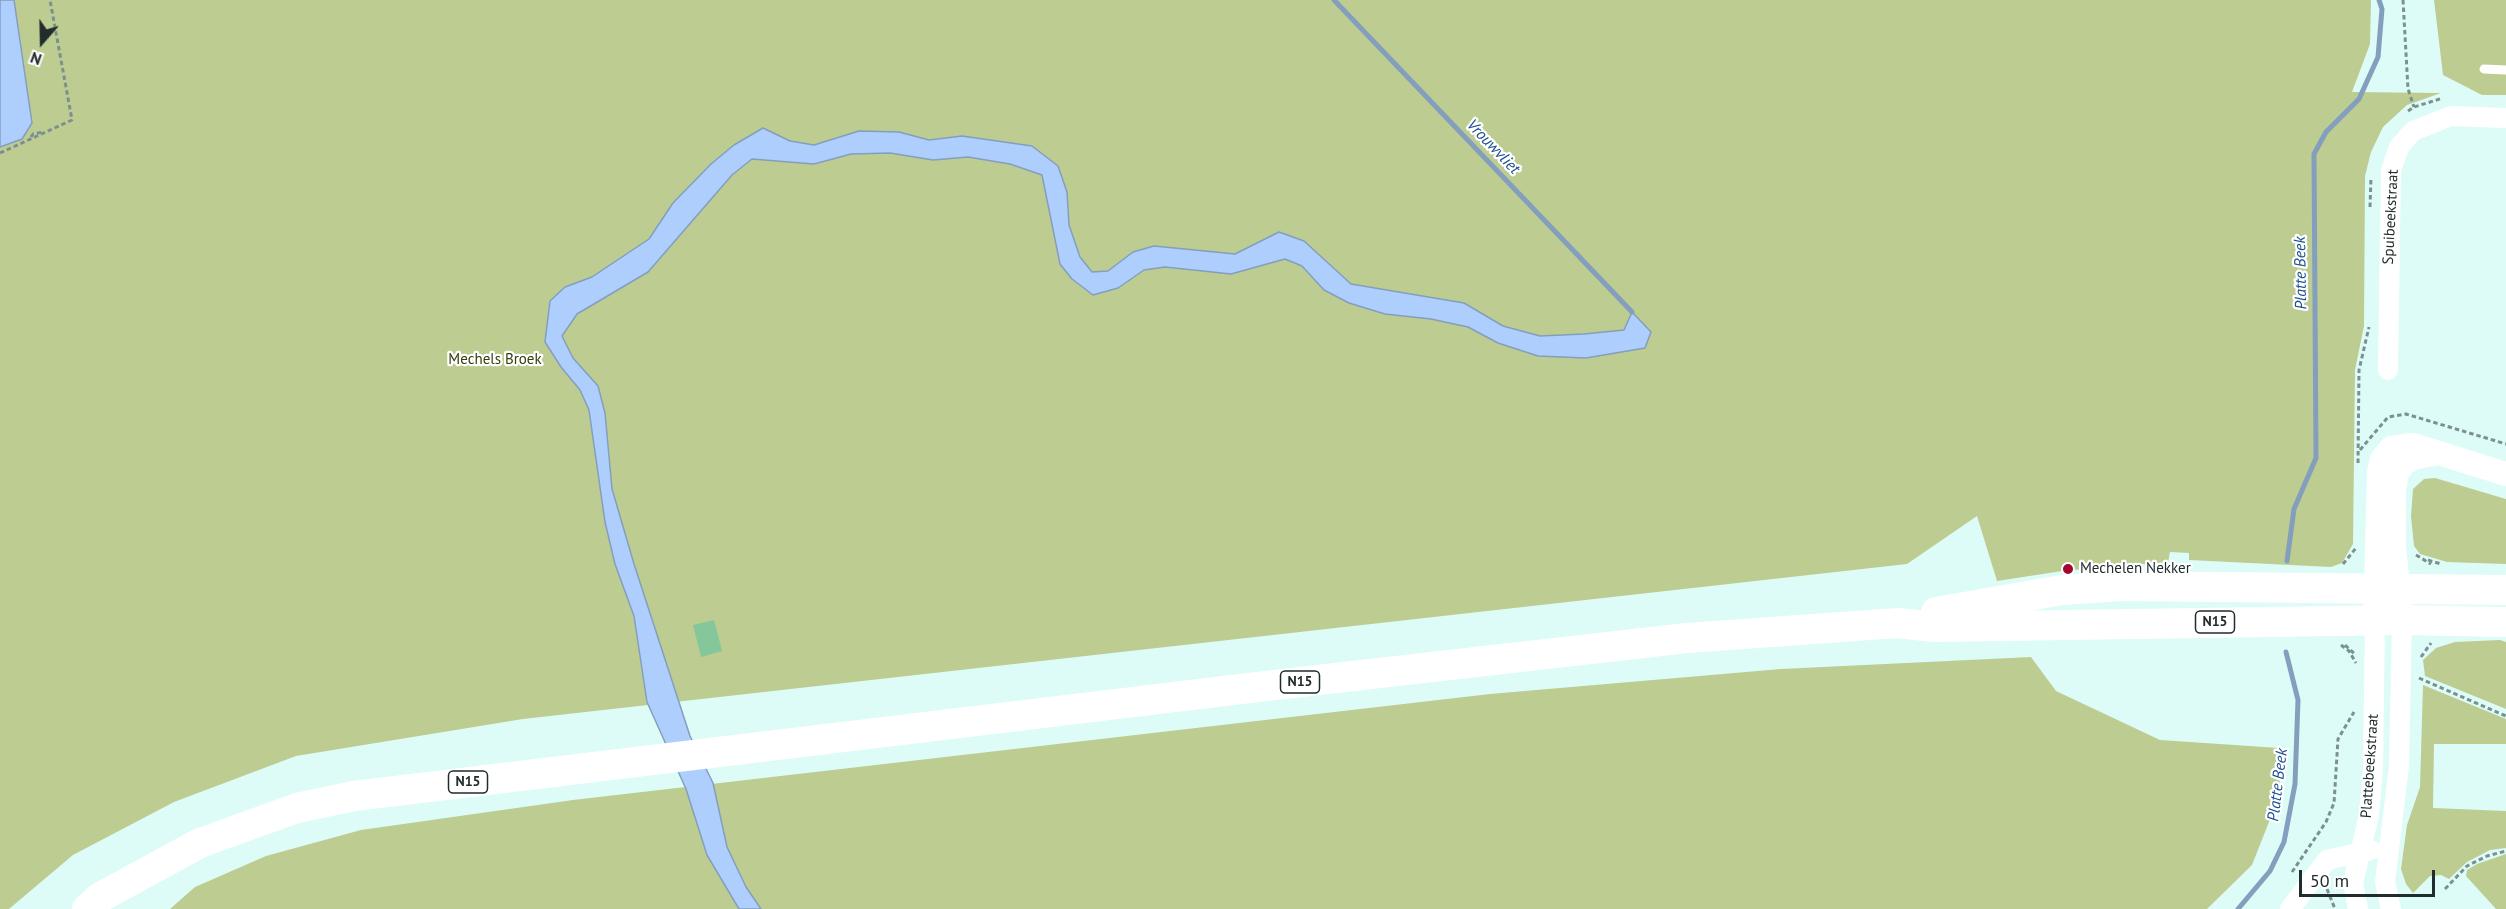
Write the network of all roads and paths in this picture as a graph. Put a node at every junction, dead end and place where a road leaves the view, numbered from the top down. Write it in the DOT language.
graph roads {
  1 [pos="50,0"];
  2 [pos="2403,0"];
  3 [pos="2484,69"];
  4 [pos="2506,70"];
  5 [pos="2414,107"];
  6 [pos="2506,118"];
  7 [pos="0,153"];
  8 [pos="2388,370"];
  9 [pos="2506,474"];
  10 [pos="2376,555"];
  11 [pos="2446,566"];
  12 [pos="2343,570"];
  13 [pos="2386,590"];
  14 [pos="2506,590"];
  15 [pos="2389,620"];
  16 [pos="2506,622"];
  17 [pos="1898,623"];
  18 [pos="2335,641"];
  19 [pos="2357,664"];
  20 [pos="2418,672"];
  21 [pos="2355,710"];
  22 [pos="2506,716"];
  23 [pos="270,818"];
  24 [pos="2388,845"];
  25 [pos="2506,851"];
  26 [pos="2360,853"];
  27 [pos="2289,877"];
  28 [pos="2445,889"];
  29 [pos="2294,908"];
  30 [pos="87,909"];
  31 [pos="113,909"];
  32 [pos="2358,909"];
  33 [pos="2391,909"];
  1 -- 7 [label="path"];
  2 -- 5 [label="path"];
  3 -- 4 [label="lane"];
  6 -- 8 [label="street, Spuibeekstraat"];
  9 -- 10 [label="street"];
  10 -- 11 [label="path"];
  10 -- 12 [label="path"];
  10 -- 13 [label="street"];
  13 -- 14 [label="main road, N15"];
  13 -- 15 [label="street"];
  13 -- 17 [label="main road, N15"];
  15 -- 16 [label="main road, N15"];
  15 -- 17 [label="main road, N15"];
  15 -- 24 [label="street, Plattebeekstraat"];
  15 -- 26 [label="street, Plattebeekstraat"];
  17 -- 23 [label="main road, N15"];
  18 -- 19 [label="path"];
  20 -- 22 [label="path"];
  21 -- 27 [label="path"];
  23 -- 30 [label="main road, N15"];
  23 -- 31 [label="main road, N15"];
  24 -- 26 [label="street"];
  24 -- 33 [label="street, Plattebeekstraat"];
  25 -- 28 [label="path"];
  26 -- 29 [label="street"];
  26 -- 32 [label="street, Plattebeekstraat"];
}
